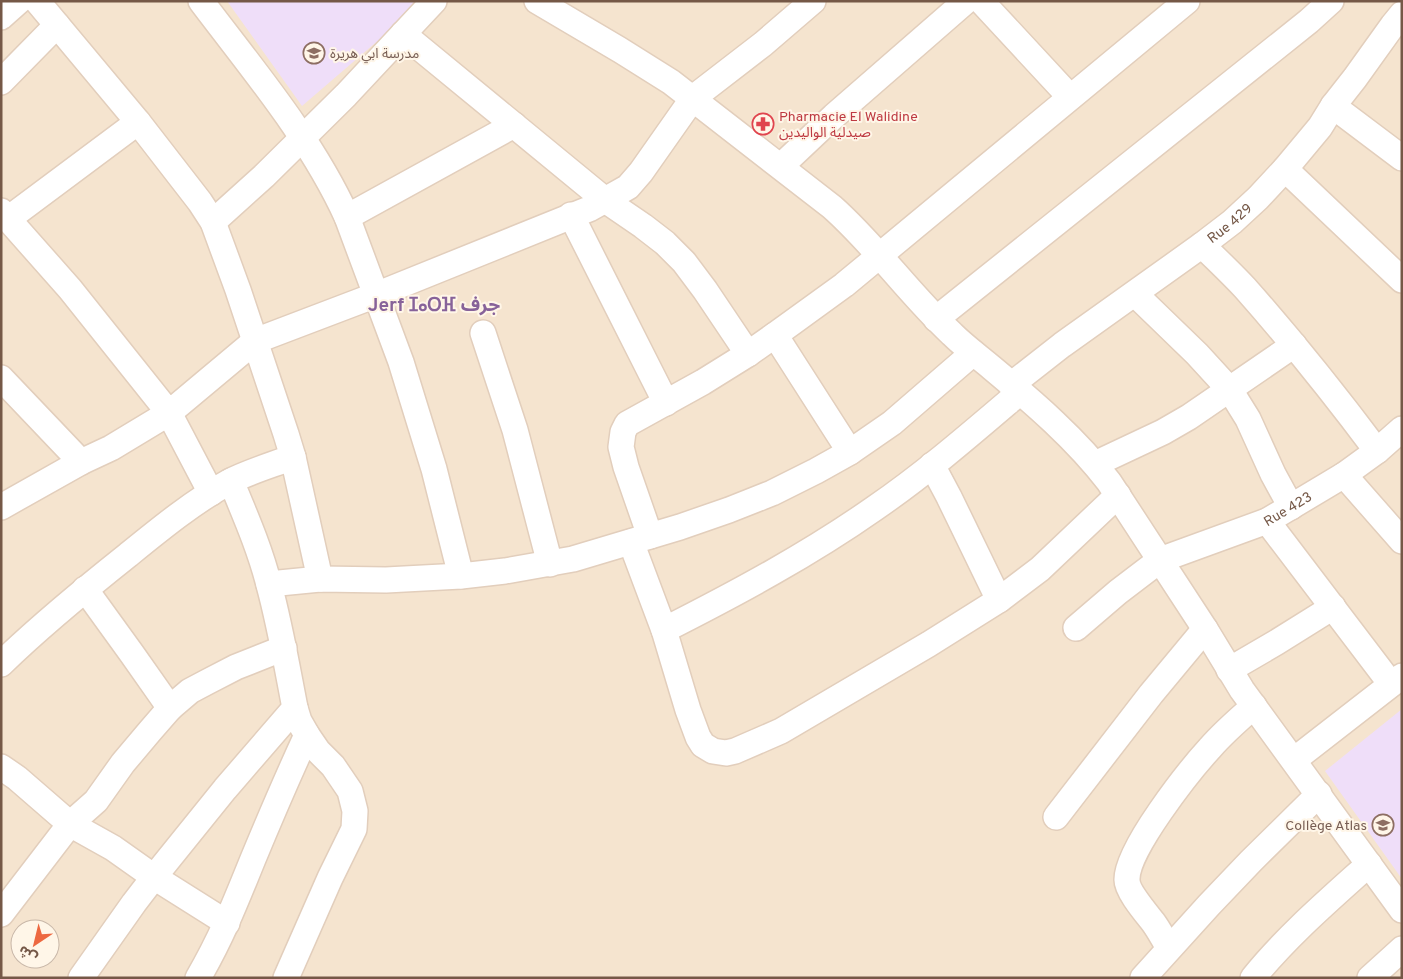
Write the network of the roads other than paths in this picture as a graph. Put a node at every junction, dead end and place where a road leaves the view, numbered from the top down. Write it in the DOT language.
graph roads {
  1 [pos="19,1"];
  2 [pos="37,1"];
  3 [pos="201,1"];
  4 [pos="434,1"];
  5 [pos="537,1"];
  6 [pos="813,1"];
  7 [pos="966,1"];
  8 [pos="981,1"];
  9 [pos="1187,1"];
  10 [pos="1331,1"];
  11 [pos="1402,14"];
  12 [pos="1,17"];
  13 [pos="57,25"];
  14 [pos="403,34"];
  15 [pos="1,82"];
  16 [pos="1070,97"];
  17 [pos="693,98"];
  18 [pos="1333,106"];
  19 [pos="138,122"];
  20 [pos="514,125"];
  21 [pos="303,137"];
  22 [pos="1398,149"];
  23 [pos="781,166"];
  24 [pos="1285,169"];
  25 [pos="605,200"];
  26 [pos="4,215"];
  27 [pos="571,215"];
  28 [pos="347,217"];
  29 [pos="213,222"];
  30 [pos="1202,245"];
  31 [pos="879,256"];
  32 [pos="1402,280"];
  33 [pos="1134,294"];
  34 [pos="376,295"];
  35 [pos="936,319"];
  36 [pos="483,333"];
  37 [pos="775,335"];
  38 [pos="255,341"];
  39 [pos="1294,345"];
  40 [pos="973,353"];
  41 [pos="748,354"];
  42 [pos="1,378"];
  43 [pos="1015,388"];
  44 [pos="1230,390"];
  45 [pos="666,403"];
  46 [pos="169,413"];
  47 [pos="1402,429"];
  48 [pos="1377,450"];
  49 [pos="850,452"];
  50 [pos="293,457"];
  51 [pos="81,462"];
  52 [pos="1095,464"];
  53 [pos="932,465"];
  54 [pos="1344,475"];
  55 [pos="222,487"];
  56 [pos="1118,495"];
  57 [pos="1,507"];
  58 [pos="1291,507"];
  59 [pos="1268,521"];
  60 [pos="640,539"];
  61 [pos="1402,541"];
  62 [pos="1160,560"];
  63 [pos="550,564"];
  64 [pos="461,576"];
  65 [pos="320,579"];
  66 [pos="269,584"];
  67 [pos="85,589"];
  68 [pos="999,600"];
  69 [pos="1333,607"];
  70 [pos="1076,628"];
  71 [pos="1205,629"];
  72 [pos="664,630"];
  73 [pos="284,648"];
  74 [pos="1,664"];
  75 [pos="1229,670"];
  76 [pos="1396,680"];
  77 [pos="1254,706"];
  78 [pos="170,708"];
  79 [pos="295,708"];
  80 [pos="307,735"];
  81 [pos="1294,760"];
  82 [pos="1,767"];
  83 [pos="1319,794"];
  84 [pos="1056,817"];
  85 [pos="70,824"];
  86 [pos="1369,864"];
  87 [pos="154,877"];
  88 [pos="1402,910"];
  89 [pos="1,914"];
  90 [pos="227,923"];
  91 [pos="1402,949"];
  92 [pos="1158,967"];
  93 [pos="81,978"];
  94 [pos="198,978"];
  95 [pos="286,978"];
  96 [pos="1253,978"];
  97 [pos="1370,978"];
  1 -- 12 [label="street"];
  2 -- 13 [label="street"];
  3 -- 21 [label="street"];
  4 -- 14 [label="street"];
  5 -- 17 [label="street"];
  6 -- 17 [label="street"];
  7 -- 23 [label="street"];
  8 -- 16 [label="street"];
  9 -- 16 [label="street"];
  10 -- 35 [label="street"];
  11 -- 18 [label="street, Rue 429"];
  13 -- 15 [label="street"];
  13 -- 19 [label="street"];
  14 -- 20 [label="street"];
  14 -- 21 [label="street"];
  16 -- 31 [label="street"];
  17 -- 23 [label="street"];
  17 -- 25 [label="street"];
  18 -- 22 [label="street"];
  18 -- 24 [label="street, Rue 429"];
  19 -- 26 [label="street"];
  19 -- 29 [label="street"];
  20 -- 25 [label="street"];
  20 -- 28 [label="street"];
  21 -- 28 [label="street"];
  21 -- 29 [label="street"];
  23 -- 31 [label="street"];
  24 -- 30 [label="street, Rue 429"];
  24 -- 32 [label="street"];
  25 -- 27 [label="street"];
  25 -- 41 [label="street"];
  26 -- 46 [label="street"];
  27 -- 34 [label="street"];
  27 -- 45 [label="street"];
  28 -- 34 [label="street"];
  29 -- 38 [label="street"];
  30 -- 33 [label="street, Rue 429"];
  30 -- 39 [label="street"];
  31 -- 35 [label="street"];
  31 -- 37 [label="street"];
  33 -- 43 [label="street, Rue 429"];
  33 -- 44 [label="street"];
  34 -- 38 [label="street"];
  34 -- 64 [label="street"];
  35 -- 40 [label="street"];
  36 -- 63 [label="street"];
  37 -- 41 [label="street"];
  37 -- 49 [label="street"];
  38 -- 46 [label="street"];
  38 -- 50 [label="street"];
  39 -- 44 [label="street"];
  39 -- 48 [label="street"];
  40 -- 43 [label="street"];
  40 -- 49 [label="street"];
  41 -- 45 [label="street"];
  42 -- 51 [label="street"];
  43 -- 52 [label="street"];
  43 -- 53 [label="street, Rue 429"];
  44 -- 52 [label="street"];
  44 -- 58 [label="street"];
  45 -- 60 [label="street"];
  46 -- 51 [label="street"];
  46 -- 55 [label="street"];
  47 -- 48 [label="street, Rue 423"];
  48 -- 54 [label="street, Rue 423"];
  49 -- 60 [label="street"];
  50 -- 55 [label="street"];
  50 -- 65 [label="street"];
  51 -- 57 [label="street"];
  52 -- 56 [label="street"];
  53 -- 68 [label="street"];
  53 -- 72 [label="street, Rue 429"];
  54 -- 58 [label="street, Rue 423"];
  54 -- 61 [label="street"];
  55 -- 66 [label="street"];
  55 -- 67 [label="street"];
  56 -- 62 [label="street"];
  56 -- 68 [label="street"];
  58 -- 59 [label="street, Rue 423"];
  59 -- 62 [label="street, Rue 423"];
  59 -- 69 [label="street"];
  60 -- 63 [label="street"];
  60 -- 72 [label="street"];
  62 -- 70 [label="street, Rue 423"];
  62 -- 71 [label="street"];
  63 -- 64 [label="street"];
  64 -- 65 [label="street"];
  65 -- 66 [label="street"];
  66 -- 73 [label="street"];
  67 -- 74 [label="street"];
  67 -- 78 [label="street"];
  68 -- 72 [label="street"];
  69 -- 75 [label="street"];
  69 -- 76 [label="street"];
  71 -- 75 [label="street"];
  71 -- 84 [label="street"];
  73 -- 78 [label="street"];
  73 -- 79 [label="street"];
  75 -- 77 [label="street"];
  76 -- 81 [label="street"];
  77 -- 81 [label="street"];
  77 -- 92 [label="street"];
  78 -- 85 [label="street"];
  79 -- 80 [label="street"];
  79 -- 87 [label="street"];
  80 -- 90 [label="street"];
  80 -- 95 [label="street"];
  81 -- 83 [label="street"];
  82 -- 85 [label="street"];
  83 -- 86 [label="street"];
  83 -- 92 [label="street"];
  85 -- 87 [label="street"];
  85 -- 89 [label="street"];
  86 -- 88 [label="street"];
  86 -- 96 [label="street"];
  87 -- 90 [label="street"];
  87 -- 93 [label="street"];
  90 -- 94 [label="street"];
  91 -- 97 [label="street"];
}
